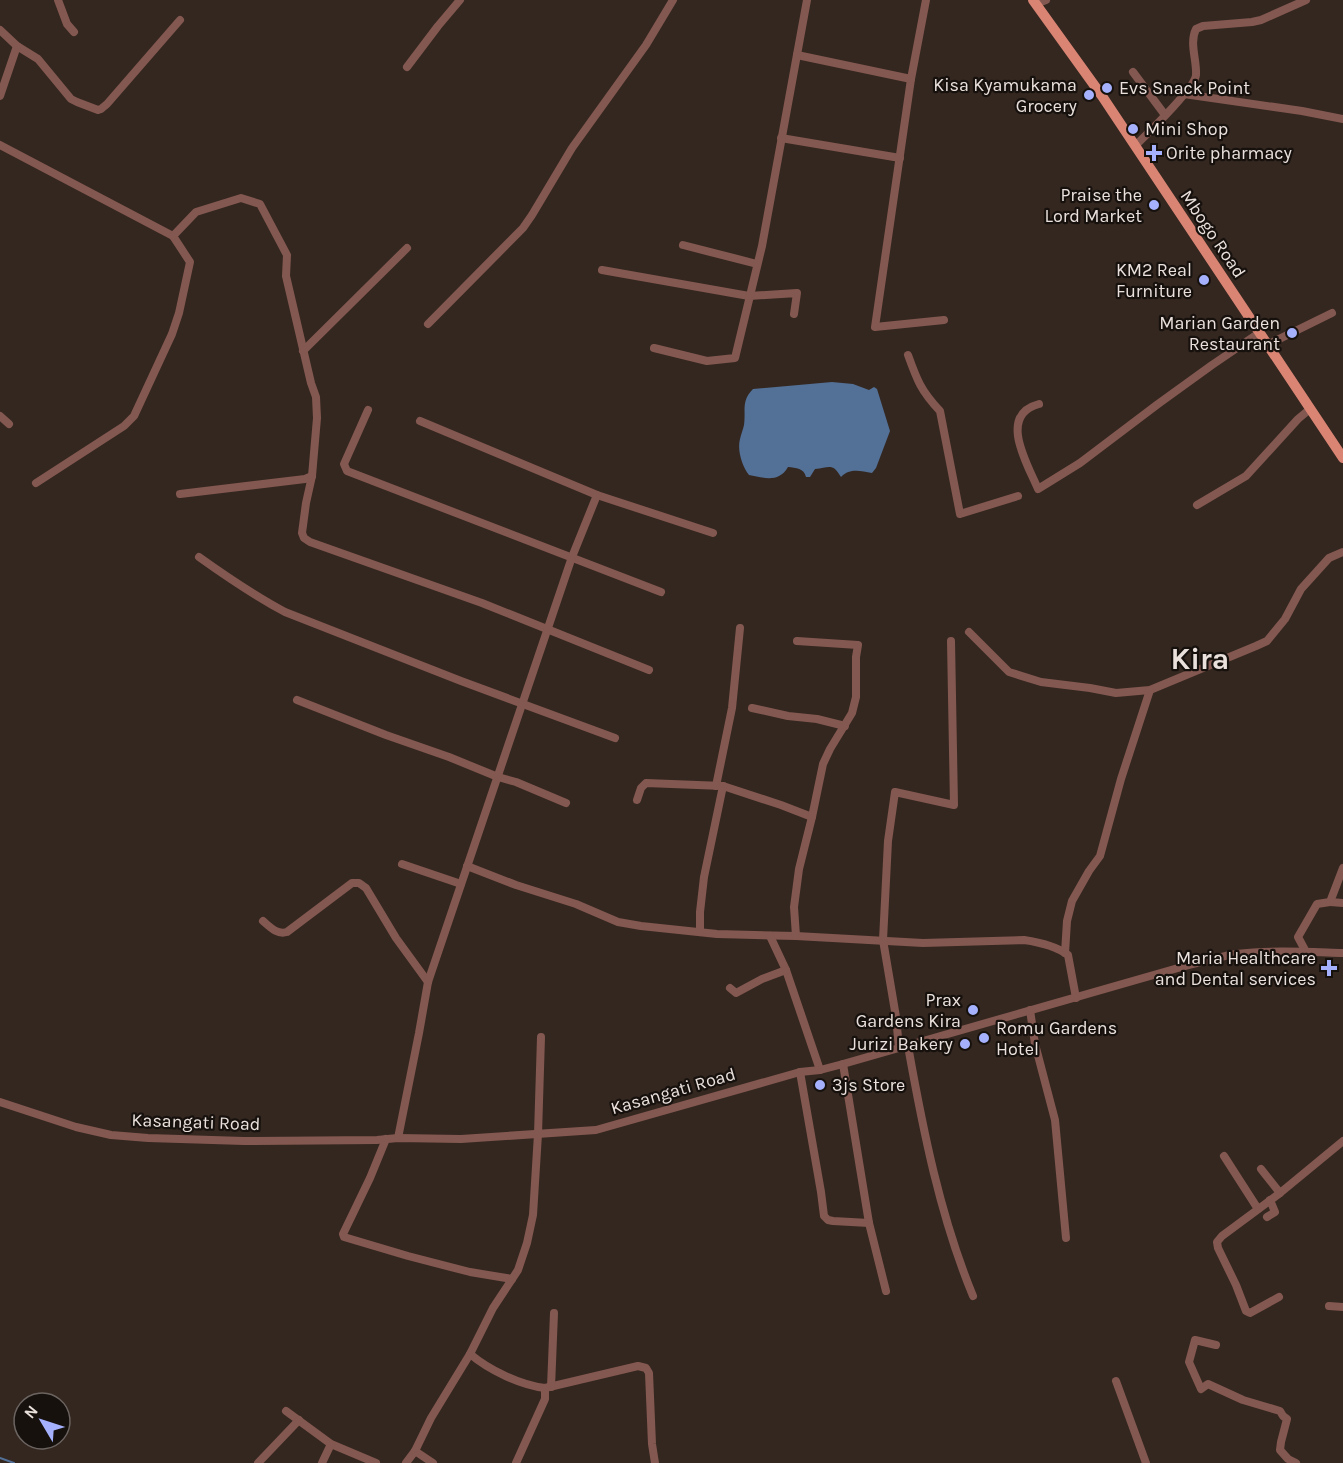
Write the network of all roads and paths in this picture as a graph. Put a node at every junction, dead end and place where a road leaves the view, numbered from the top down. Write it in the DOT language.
graph roads {
  1 [pos="58,0"];
  2 [pos="460,0"];
  3 [pos="674,0"];
  4 [pos="807,0"];
  5 [pos="926,0"];
  6 [pos="1306,0"];
  7 [pos="1038,1"];
  8 [pos="180,20"];
  9 [pos="0,30"];
  10 [pos="74,32"];
  11 [pos="16,46"];
  12 [pos="797,55"];
  13 [pos="407,67"];
  14 [pos="1133,72"];
  15 [pos="911,79"];
  16 [pos="1184,94"];
  17 [pos="0,96"];
  18 [pos="1165,115"];
  19 [pos="1343,119"];
  20 [pos="781,138"];
  21 [pos="0,145"];
  22 [pos="1135,146"];
  23 [pos="900,158"];
  24 [pos="173,236"];
  25 [pos="683,245"];
  26 [pos="407,248"];
  27 [pos="757,264"];
  28 [pos="602,270"];
  29 [pos="749,296"];
  30 [pos="1332,313"];
  31 [pos="794,314"];
  32 [pos="944,320"];
  33 [pos="428,324"];
  34 [pos="1259,333"];
  35 [pos="1267,345"];
  36 [pos="654,348"];
  37 [pos="303,351"];
  38 [pos="908,355"];
  39 [pos="1039,404"];
  40 [pos="1310,409"];
  41 [pos="368,410"];
  42 [pos="0,416"];
  43 [pos="420,421"];
  44 [pos="9,424"];
  45 [pos="1343,458"];
  46 [pos="312,476"];
  47 [pos="36,483"];
  48 [pos="180,494"];
  49 [pos="597,495"];
  50 [pos="1018,496"];
  51 [pos="1197,505"];
  52 [pos="713,533"];
  53 [pos="1343,552"];
  54 [pos="199,557"];
  55 [pos="572,557"];
  56 [pos="661,592"];
  57 [pos="740,628"];
  58 [pos="547,630"];
  59 [pos="969,632"];
  60 [pos="797,641"];
  61 [pos="951,641"];
  62 [pos="649,670"];
  63 [pos="1150,690"];
  64 [pos="297,700"];
  65 [pos="522,704"];
  66 [pos="752,708"];
  67 [pos="846,726"];
  68 [pos="615,738"];
  69 [pos="498,777"];
  70 [pos="719,786"];
  71 [pos="637,800"];
  72 [pos="566,803"];
  73 [pos="812,818"];
  74 [pos="402,864"];
  75 [pos="467,866"];
  76 [pos="1343,868"];
  77 [pos="461,884"];
  78 [pos="1330,902"];
  79 [pos="1343,903"];
  80 [pos="263,921"];
  81 [pos="700,932"];
  82 [pos="770,936"];
  83 [pos="796,936"];
  84 [pos="883,940"];
  85 [pos="1065,952"];
  86 [pos="1306,952"];
  87 [pos="1343,953"];
  88 [pos="786,970"];
  89 [pos="428,982"];
  90 [pos="730,988"];
  91 [pos="1076,998"];
  92 [pos="1030,1010"];
  93 [pos="541,1037"];
  94 [pos="903,1047"];
  95 [pos="843,1064"];
  96 [pos="820,1070"];
  97 [pos="800,1072"];
  98 [pos="0,1102"];
  99 [pos="538,1134"];
  100 [pos="398,1138"];
  101 [pos="386,1139"];
  102 [pos="1343,1142"];
  103 [pos="1224,1156"];
  104 [pos="1261,1169"];
  105 [pos="1280,1193"];
  106 [pos="1270,1200"];
  107 [pos="1258,1209"];
  108 [pos="1267,1217"];
  109 [pos="869,1223"];
  110 [pos="1066,1238"];
  111 [pos="512,1279"];
  112 [pos="886,1291"];
  113 [pos="973,1296"];
  114 [pos="1278,1297"];
  115 [pos="1329,1306"];
  116 [pos="1343,1307"];
  117 [pos="554,1313"];
  118 [pos="1216,1345"];
  119 [pos="470,1354"];
  120 [pos="1116,1381"];
  121 [pos="548,1387"];
  122 [pos="286,1411"];
  123 [pos="299,1420"];
  124 [pos="331,1443"];
  125 [pos="415,1451"];
  126 [pos="258,1463"];
  127 [pos="322,1463"];
  128 [pos="376,1463"];
  129 [pos="406,1463"];
  130 [pos="433,1463"];
  131 [pos="516,1463"];
  132 [pos="656,1463"];
  133 [pos="1146,1463"];
  134 [pos="1296,1463"];
  1 -- 10 [label="street"];
  2 -- 13 [label="street"];
  3 -- 33 [label="street"];
  4 -- 12 [label="street"];
  5 -- 15 [label="street"];
  6 -- 16 [label="street"];
  7 -- 22 [label="main road, Mbogo Road"];
  8 -- 11 [label="street"];
  9 -- 11 [label="street"];
  11 -- 17 [label="street"];
  12 -- 15 [label="street"];
  12 -- 20 [label="street"];
  14 -- 18 [label="street"];
  15 -- 23 [label="street"];
  16 -- 18 [label="street"];
  16 -- 19 [label="street"];
  18 -- 22 [label="street"];
  20 -- 23 [label="street"];
  20 -- 27 [label="street"];
  21 -- 24 [label="street"];
  22 -- 34 [label="main road, Mbogo Road"];
  23 -- 32 [label="street"];
  24 -- 37 [label="street"];
  24 -- 47 [label="street"];
  25 -- 27 [label="street"];
  26 -- 37 [label="street"];
  27 -- 29 [label="street"];
  28 -- 29 [label="street"];
  29 -- 31 [label="street"];
  29 -- 36 [label="street"];
  30 -- 35 [label="street"];
  34 -- 35 [label="main road, Mbogo Road"];
  34 -- 39 [label="street"];
  35 -- 40 [label="main road, Mbogo Road"];
  37 -- 46 [label="street"];
  38 -- 50 [label="street"];
  40 -- 45 [label="main road, Mbogo Road"];
  40 -- 51 [label="street"];
  41 -- 55 [label="street"];
  42 -- 44 [label="street"];
  43 -- 49 [label="street"];
  46 -- 48 [label="street"];
  46 -- 58 [label="street"];
  49 -- 52 [label="street"];
  49 -- 55 [label="street"];
  53 -- 63 [label="street"];
  54 -- 65 [label="street"];
  55 -- 56 [label="street"];
  55 -- 58 [label="street"];
  57 -- 70 [label="street"];
  58 -- 62 [label="street"];
  58 -- 65 [label="street"];
  59 -- 63 [label="street"];
  60 -- 67 [label="street"];
  61 -- 84 [label="street"];
  63 -- 85 [label="street"];
  64 -- 69 [label="street"];
  65 -- 68 [label="street"];
  65 -- 69 [label="street"];
  66 -- 67 [label="street"];
  67 -- 73 [label="street"];
  69 -- 72 [label="street"];
  69 -- 75 [label="street"];
  70 -- 71 [label="street"];
  70 -- 73 [label="street"];
  70 -- 81 [label="street"];
  73 -- 83 [label="street"];
  74 -- 77 [label="street"];
  75 -- 77 [label="street"];
  75 -- 81 [label="street"];
  76 -- 78 [label="street"];
  77 -- 89 [label="street"];
  78 -- 79 [label="street"];
  78 -- 86 [label="street"];
  80 -- 89 [label="street"];
  81 -- 82 [label="street"];
  82 -- 83 [label="street"];
  82 -- 88 [label="street"];
  83 -- 84 [label="street"];
  84 -- 85 [label="street"];
  84 -- 94 [label="street"];
  85 -- 91 [label="street"];
  86 -- 87 [label="street, Kasangati Road"];
  86 -- 91 [label="street, Kasangati Road"];
  88 -- 90 [label="street"];
  88 -- 96 [label="street"];
  89 -- 100 [label="street"];
  91 -- 92 [label="street, Kasangati Road"];
  92 -- 94 [label="street, Kasangati Road"];
  92 -- 110 [label="street"];
  93 -- 99 [label="street"];
  94 -- 95 [label="street, Kasangati Road"];
  94 -- 113 [label="street"];
  95 -- 96 [label="street, Kasangati Road"];
  95 -- 109 [label="street"];
  96 -- 97 [label="street, Kasangati Road"];
  97 -- 99 [label="street, Kasangati Road"];
  97 -- 109 [label="street"];
  98 -- 101 [label="street, Kasangati Road"];
  99 -- 100 [label="street, Kasangati Road"];
  99 -- 111 [label="street"];
  100 -- 101 [label="street, Kasangati Road"];
  101 -- 111 [label="street"];
  102 -- 105 [label="street"];
  103 -- 107 [label="street"];
  104 -- 105 [label="street"];
  105 -- 106 [label="street"];
  106 -- 107 [label="street"];
  106 -- 108 [label="street"];
  107 -- 114 [label="street"];
  109 -- 112 [label="street"];
  111 -- 119 [label="street"];
  115 -- 116 [label="street"];
  117 -- 121 [label="street"];
  118 -- 134 [label="street"];
  119 -- 121 [label="street"];
  119 -- 125 [label="street"];
  120 -- 133 [label="street"];
  121 -- 131 [label="street"];
  121 -- 132 [label="street"];
  122 -- 123 [label="street"];
  123 -- 124 [label="street"];
  123 -- 126 [label="street"];
  124 -- 127 [label="street"];
  124 -- 128 [label="street"];
  125 -- 129 [label="street"];
  125 -- 130 [label="street"];
}
